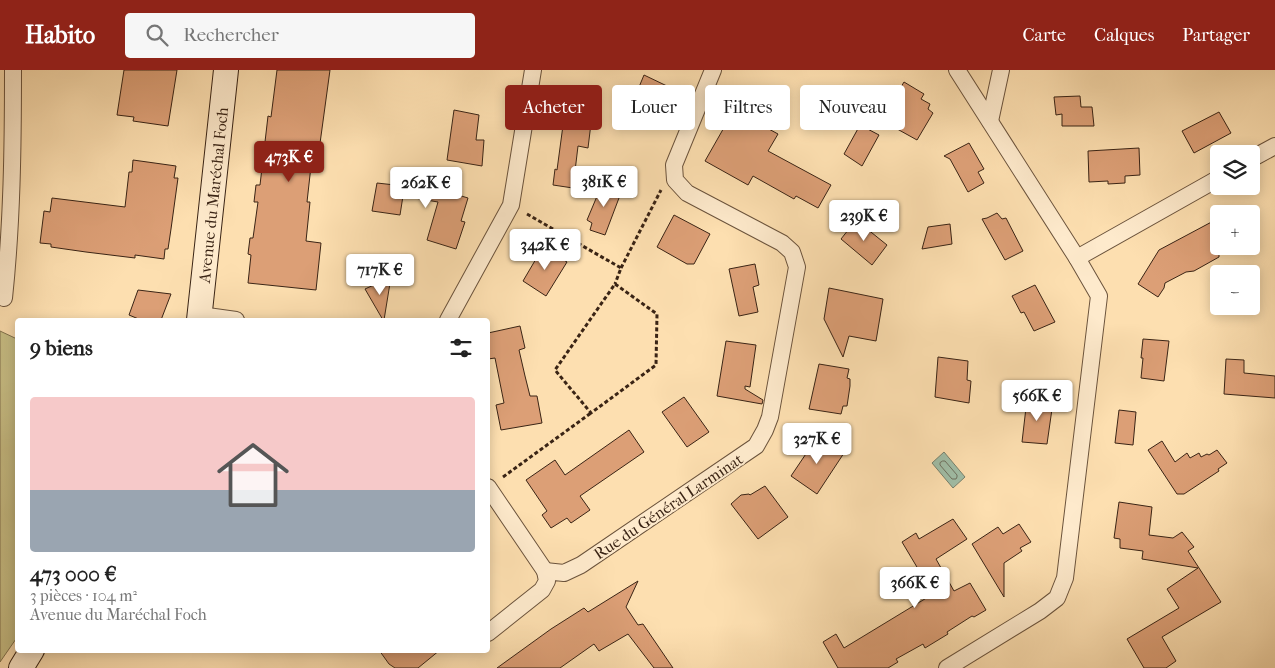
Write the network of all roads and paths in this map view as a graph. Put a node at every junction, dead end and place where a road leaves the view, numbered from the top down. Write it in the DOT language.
graph roads {
  1 [pos="13,70"];
  2 [pos="226,70"];
  3 [pos="533,70"];
  4 [pos="713,70"];
  5 [pos="958,70"];
  6 [pos="1001,70"];
  7 [pos="990,121"];
  8 [pos="1275,146"];
  9 [pos="1260,154"];
  10 [pos="674,165"];
  11 [pos="1210,183"];
  12 [pos="511,205"];
  13 [pos="1077,258"];
  14 [pos="622,268"];
  15 [pos="615,284"];
  16 [pos="4,298"];
  17 [pos="200,318"];
  18 [pos="449,318"];
  19 [pos="591,412"];
  20 [pos="490,487"];
  21 [pos="490,491"];
  22 [pos="545,570"];
  23 [pos="490,631"];
  24 [pos="30,653"];
  25 [pos="21,668"];
  26 [pos="947,668"];
  1 -- 16 [label="street"];
  2 -- 17 [label="main road, Avenue du Maréchal Foch"];
  3 -- 12 [label="street"];
  4 -- 10 [label="street"];
  5 -- 7 [label="street"];
  6 -- 7 [label="street"];
  7 -- 13 [label="street"];
  8 -- 9 [label="street"];
  10 -- 14 [label="path"];
  10 -- 22 [label="street, Rue du Général Larminat"];
  11 -- 13 [label="street"];
  12 -- 14 [label="path"];
  12 -- 18 [label="street"];
  13 -- 26 [label="street"];
  14 -- 15 [label="path"];
  15 -- 19 [label="path"];
  15 -- 19 [label="path"];
  19 -- 20 [label="path"];
  21 -- 22 [label="street"];
  22 -- 23 [label="street"];
  24 -- 25 [label="main road"];
}
